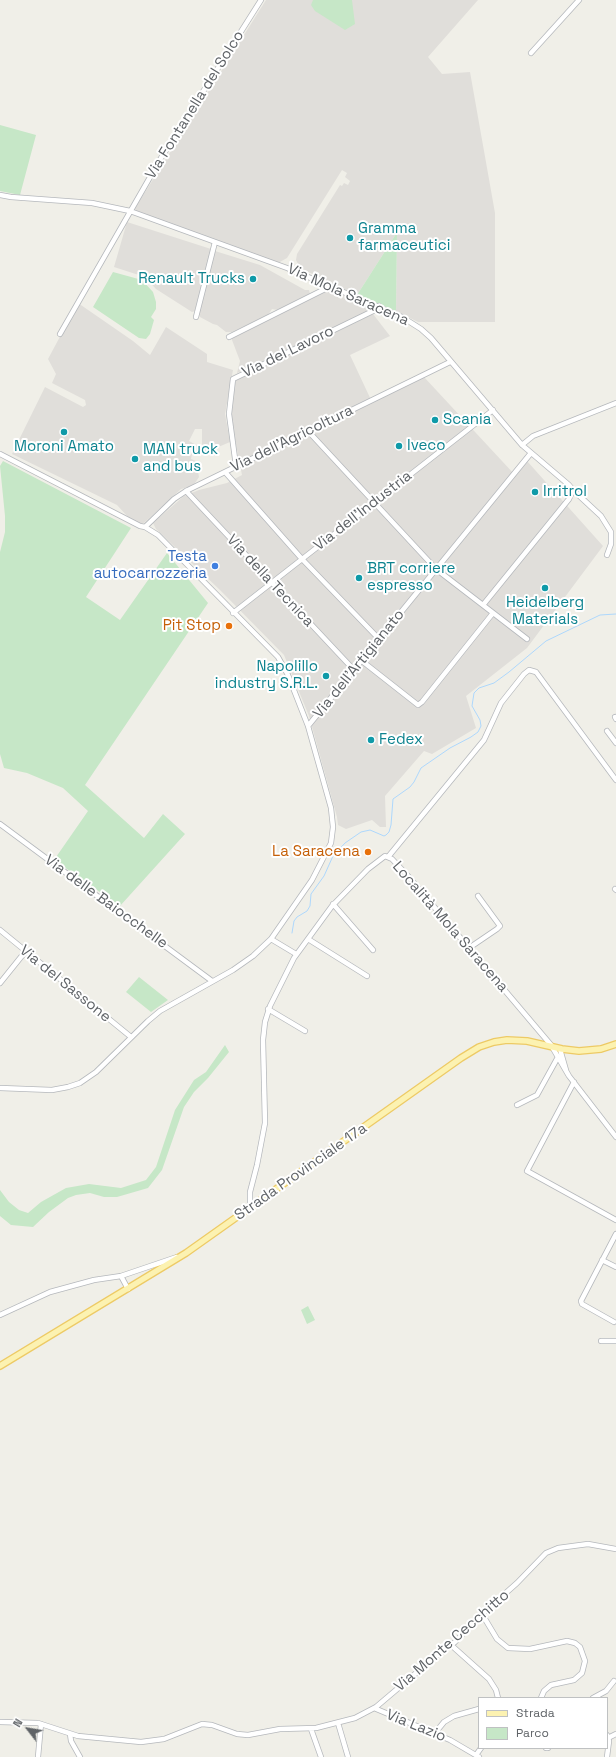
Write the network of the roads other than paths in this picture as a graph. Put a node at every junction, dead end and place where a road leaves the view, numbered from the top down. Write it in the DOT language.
graph roads {
  1 [pos="262,0"];
  2 [pos="579,0"];
  3 [pos="531,53"];
  4 [pos="0,195"];
  5 [pos="130,211"];
  6 [pos="215,242"];
  7 [pos="331,286"];
  8 [pos="379,306"];
  9 [pos="196,316"];
  10 [pos="60,334"];
  11 [pos="229,337"];
  12 [pos="450,362"];
  13 [pos="616,404"];
  14 [pos="493,410"];
  15 [pos="308,430"];
  16 [pos="522,445"];
  17 [pos="532,453"];
  18 [pos="1,455"];
  19 [pos="236,466"];
  20 [pos="225,472"];
  21 [pos="572,490"];
  22 [pos="186,491"];
  23 [pos="373,503"];
  24 [pos="145,527"];
  25 [pos="607,555"];
  26 [pos="302,559"];
  27 [pos="436,569"];
  28 [pos="272,583"];
  29 [pos="483,605"];
  30 [pos="233,613"];
  31 [pos="493,614"];
  32 [pos="379,639"];
  33 [pos="527,639"];
  34 [pos="362,661"];
  35 [pos="354,670"];
  36 [pos="308,726"];
  37 [pos="607,731"];
  38 [pos="616,743"];
  39 [pos="616,780"];
  40 [pos="0,824"];
  41 [pos="388,856"];
  42 [pos="478,896"];
  43 [pos="333,904"];
  44 [pos="0,930"];
  45 [pos="271,939"];
  46 [pos="308,939"];
  47 [pos="469,948"];
  48 [pos="373,950"];
  49 [pos="25,952"];
  50 [pos="296,954"];
  51 [pos="367,976"];
  52 [pos="212,981"];
  53 [pos="0,983"];
  54 [pos="268,1009"];
  55 [pos="305,1031"];
  56 [pos="131,1037"];
  57 [pos="616,1044"];
  58 [pos="553,1047"];
  59 [pos="560,1049"];
  60 [pos="558,1057"];
  61 [pos="567,1072"];
  62 [pos="574,1082"];
  63 [pos="0,1088"];
  64 [pos="516,1105"];
  65 [pos="616,1137"];
  66 [pos="250,1208"];
  67 [pos="616,1220"];
  68 [pos="616,1234"];
  69 [pos="181,1256"];
  70 [pos="602,1260"];
  71 [pos="616,1267"];
  72 [pos="120,1276"];
  73 [pos="128,1289"];
  74 [pos="0,1315"];
  75 [pos="614,1322"];
  76 [pos="601,1341"];
  77 [pos="616,1341"];
  78 [pos="0,1366"];
  79 [pos="616,1549"];
  80 [pos="482,1614"];
  81 [pos="451,1645"];
  82 [pos="614,1681"];
  83 [pos="498,1697"];
  84 [pos="541,1697"];
  85 [pos="595,1697"];
  86 [pos="374,1708"];
  87 [pos="478,1709"];
  88 [pos="0,1722"];
  89 [pos="338,1723"];
  90 [pos="41,1724"];
  91 [pos="311,1729"];
  92 [pos="435,1733"];
  93 [pos="70,1734"];
  94 [pos="616,1734"];
  95 [pos="608,1738"];
  96 [pos="478,1756"];
  97 [pos="38,1757"];
  98 [pos="80,1757"];
  99 [pos="321,1757"];
  100 [pos="348,1757"];
  1 -- 5 [label="street, Via Fontanella del Solco"];
  2 -- 3 [label="street"];
  4 -- 5 [label="street, Via Mola Saracena"];
  5 -- 6 [label="street, Via Mola Saracena"];
  5 -- 10 [label="street, Via Fontanella del Solco"];
  6 -- 7 [label="street, Via Mola Saracena"];
  6 -- 9 [label="street"];
  7 -- 8 [label="street, Via Mola Saracena"];
  7 -- 11 [label="street"];
  8 -- 12 [label="street, Via Mola Saracena"];
  8 -- 19 [label="street, Via del Lavoro"];
  12 -- 14 [label="street, Via Mola Saracena"];
  12 -- 15 [label="street, Via dell'Agricoltura"];
  13 -- 16 [label="street"];
  14 -- 16 [label="street, Via Mola Saracena"];
  14 -- 23 [label="street, Via dell'Industria"];
  15 -- 19 [label="street, Via dell'Agricoltura"];
  15 -- 23 [label="street"];
  16 -- 17 [label="street, Via Mola Saracena"];
  17 -- 21 [label="street, Via Mola Saracena"];
  17 -- 27 [label="street, Via dell'Artigianato"];
  18 -- 24 [label="street"];
  19 -- 20 [label="street, Via dell'Agricoltura"];
  20 -- 22 [label="street, Via dell'Agricoltura"];
  20 -- 26 [label="street"];
  21 -- 25 [label="street, Via Mola Saracena"];
  21 -- 29 [label="street"];
  22 -- 24 [label="street, Via dell'Agricoltura"];
  22 -- 28 [label="street, Via della Tecnica"];
  23 -- 26 [label="street, Via dell'Industria"];
  23 -- 27 [label="street"];
  24 -- 30 [label="street"];
  26 -- 28 [label="street, Via dell'Industria"];
  26 -- 32 [label="street"];
  27 -- 29 [label="street"];
  27 -- 32 [label="street, Via dell'Artigianato"];
  28 -- 30 [label="street, Via dell'Industria"];
  28 -- 35 [label="street, Via della Tecnica"];
  29 -- 31 [label="street"];
  30 -- 36 [label="street"];
  31 -- 33 [label="street"];
  31 -- 34 [label="street"];
  32 -- 34 [label="street, Via dell'Artigianato"];
  34 -- 35 [label="street, Via dell'Artigianato"];
  35 -- 36 [label="street, Via dell'Artigianato"];
  36 -- 45 [label="street"];
  37 -- 38 [label="street"];
  39 -- 41 [label="street"];
  40 -- 52 [label="street, Via delle Baiocchelle"];
  41 -- 43 [label="street, Località Mola Saracena"];
  41 -- 47 [label="street, Località Mola Saracena"];
  42 -- 47 [label="street"];
  43 -- 46 [label="street, Località Mola Saracena"];
  43 -- 48 [label="street"];
  44 -- 49 [label="street, Via del Sassone"];
  45 -- 50 [label="street"];
  45 -- 52 [label="street"];
  46 -- 50 [label="street, Località Mola Saracena"];
  46 -- 51 [label="street"];
  47 -- 58 [label="street, Località Mola Saracena"];
  49 -- 53 [label="street"];
  49 -- 56 [label="street, Via del Sassone"];
  50 -- 54 [label="street, Località Mola Saracena"];
  52 -- 56 [label="street"];
  54 -- 55 [label="street"];
  54 -- 66 [label="street, Località Mola Saracena"];
  56 -- 63 [label="street"];
  57 -- 59 [label="main road, Strada Provinciale 17a"];
  58 -- 59 [label="main road, Strada Provinciale 17a"];
  58 -- 60 [label="street, Località Mola Saracena"];
  58 -- 66 [label="main road, Strada Provinciale 17a"];
  59 -- 61 [label="street"];
  60 -- 61 [label="street, Località Mola Saracena"];
  60 -- 64 [label="street"];
  61 -- 62 [label="street"];
  62 -- 65 [label="street"];
  62 -- 67 [label="street"];
  66 -- 69 [label="main road, Strada Provinciale 17a"];
  68 -- 70 [label="street"];
  69 -- 72 [label="street"];
  69 -- 73 [label="main road, Strada Provinciale 17a"];
  70 -- 71 [label="street"];
  70 -- 75 [label="street"];
  72 -- 73 [label="street"];
  72 -- 74 [label="street"];
  73 -- 78 [label="main road, Strada Provinciale 17a"];
  76 -- 77 [label="street"];
  79 -- 80 [label="street, Via Monte Cecchitto"];
  80 -- 81 [label="street, Via Monte Cecchitto"];
  80 -- 84 [label="street"];
  81 -- 83 [label="street"];
  81 -- 86 [label="street, Via Monte Cecchitto"];
  82 -- 85 [label="street"];
  86 -- 89 [label="street, Via Monte Cecchitto"];
  86 -- 92 [label="street, Via Lazio"];
  87 -- 92 [label="street"];
  88 -- 90 [label="street, Via Monte Cecchitto"];
  89 -- 91 [label="street, Via Monte Cecchitto"];
  89 -- 100 [label="street"];
  90 -- 93 [label="street, Via Monte Cecchitto"];
  90 -- 97 [label="street"];
  91 -- 93 [label="street, Via Monte Cecchitto"];
  91 -- 99 [label="street"];
  92 -- 96 [label="street, Via Lazio"];
  93 -- 98 [label="street"];
  94 -- 95 [label="street"];
}
